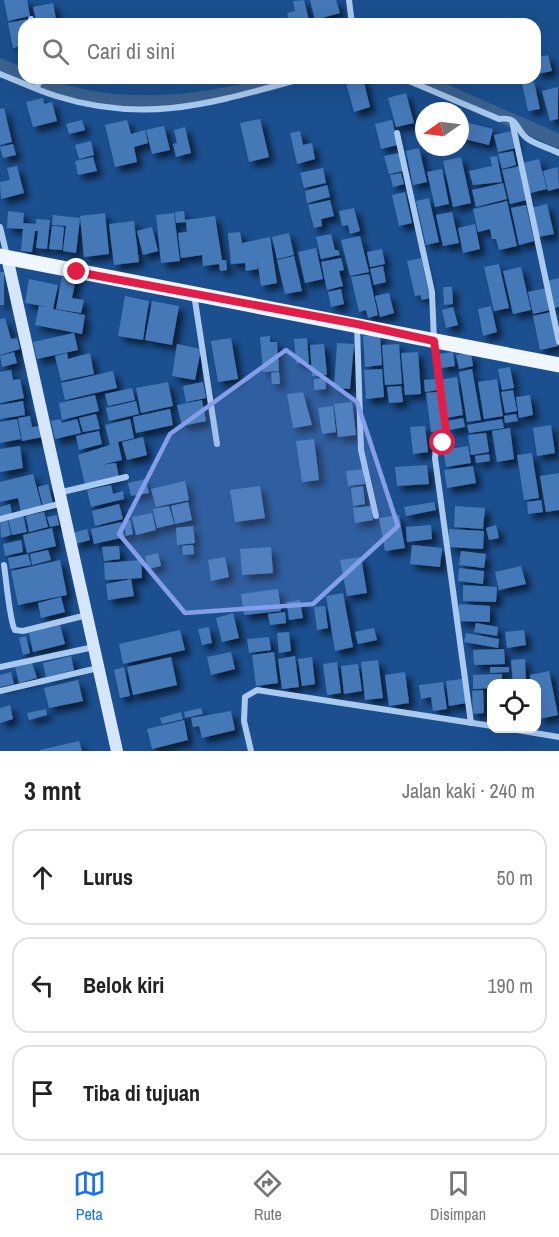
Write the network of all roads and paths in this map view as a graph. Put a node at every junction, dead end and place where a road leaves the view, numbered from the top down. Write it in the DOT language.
graph roads {
  1 [pos="350,0"];
  2 [pos="352,18"];
  3 [pos="0,74"];
  4 [pos="18,81"];
  5 [pos="26,84"];
  6 [pos="39,84"];
  7 [pos="282,84"];
  8 [pos="416,84"];
  9 [pos="37,88"];
  10 [pos="512,121"];
  11 [pos="397,133"];
  12 [pos="559,153"];
  13 [pos="0,227"];
  14 [pos="4,256"];
  15 [pos="194,294"];
  16 [pos="357,324"];
  17 [pos="434,341"];
  18 [pos="559,342"];
  19 [pos="559,365"];
  20 [pos="217,444"];
  21 [pos="126,477"];
  22 [pos="63,497"];
  23 [pos="376,516"];
  24 [pos="0,519"];
  25 [pos="4,565"];
  26 [pos="88,615"];
  27 [pos="94,646"];
  28 [pos="0,667"];
  29 [pos="99,668"];
  30 [pos="0,691"];
  31 [pos="471,723"];
  32 [pos="487,725"];
  33 [pos="532,733"];
  34 [pos="559,737"];
  35 [pos="117,751"];
  36 [pos="251,751"];
  1 -- 2 [label="street"];
  3 -- 4 [label="street"];
  5 -- 9 [label="street"];
  6 -- 9 [label="street"];
  7 -- 9 [label="street"];
  8 -- 10 [label="street"];
  10 -- 12 [label="street"];
  10 -- 18 [label="street"];
  11 -- 17 [label="street"];
  13 -- 14 [label="street"];
  14 -- 15 [label="main road"];
  14 -- 22 [label="street"];
  15 -- 16 [label="main road"];
  15 -- 20 [label="street"];
  16 -- 17 [label="main road"];
  16 -- 23 [label="street"];
  17 -- 19 [label="main road"];
  17 -- 31 [label="street"];
  21 -- 22 [label="street"];
  22 -- 24 [label="street"];
  22 -- 26 [label="street"];
  25 -- 26 [label="street"];
  26 -- 27 [label="street"];
  27 -- 28 [label="street"];
  27 -- 29 [label="street"];
  29 -- 30 [label="street"];
  29 -- 35 [label="street"];
  31 -- 32 [label="street"];
  31 -- 36 [label="street"];
  33 -- 34 [label="street"];
}
